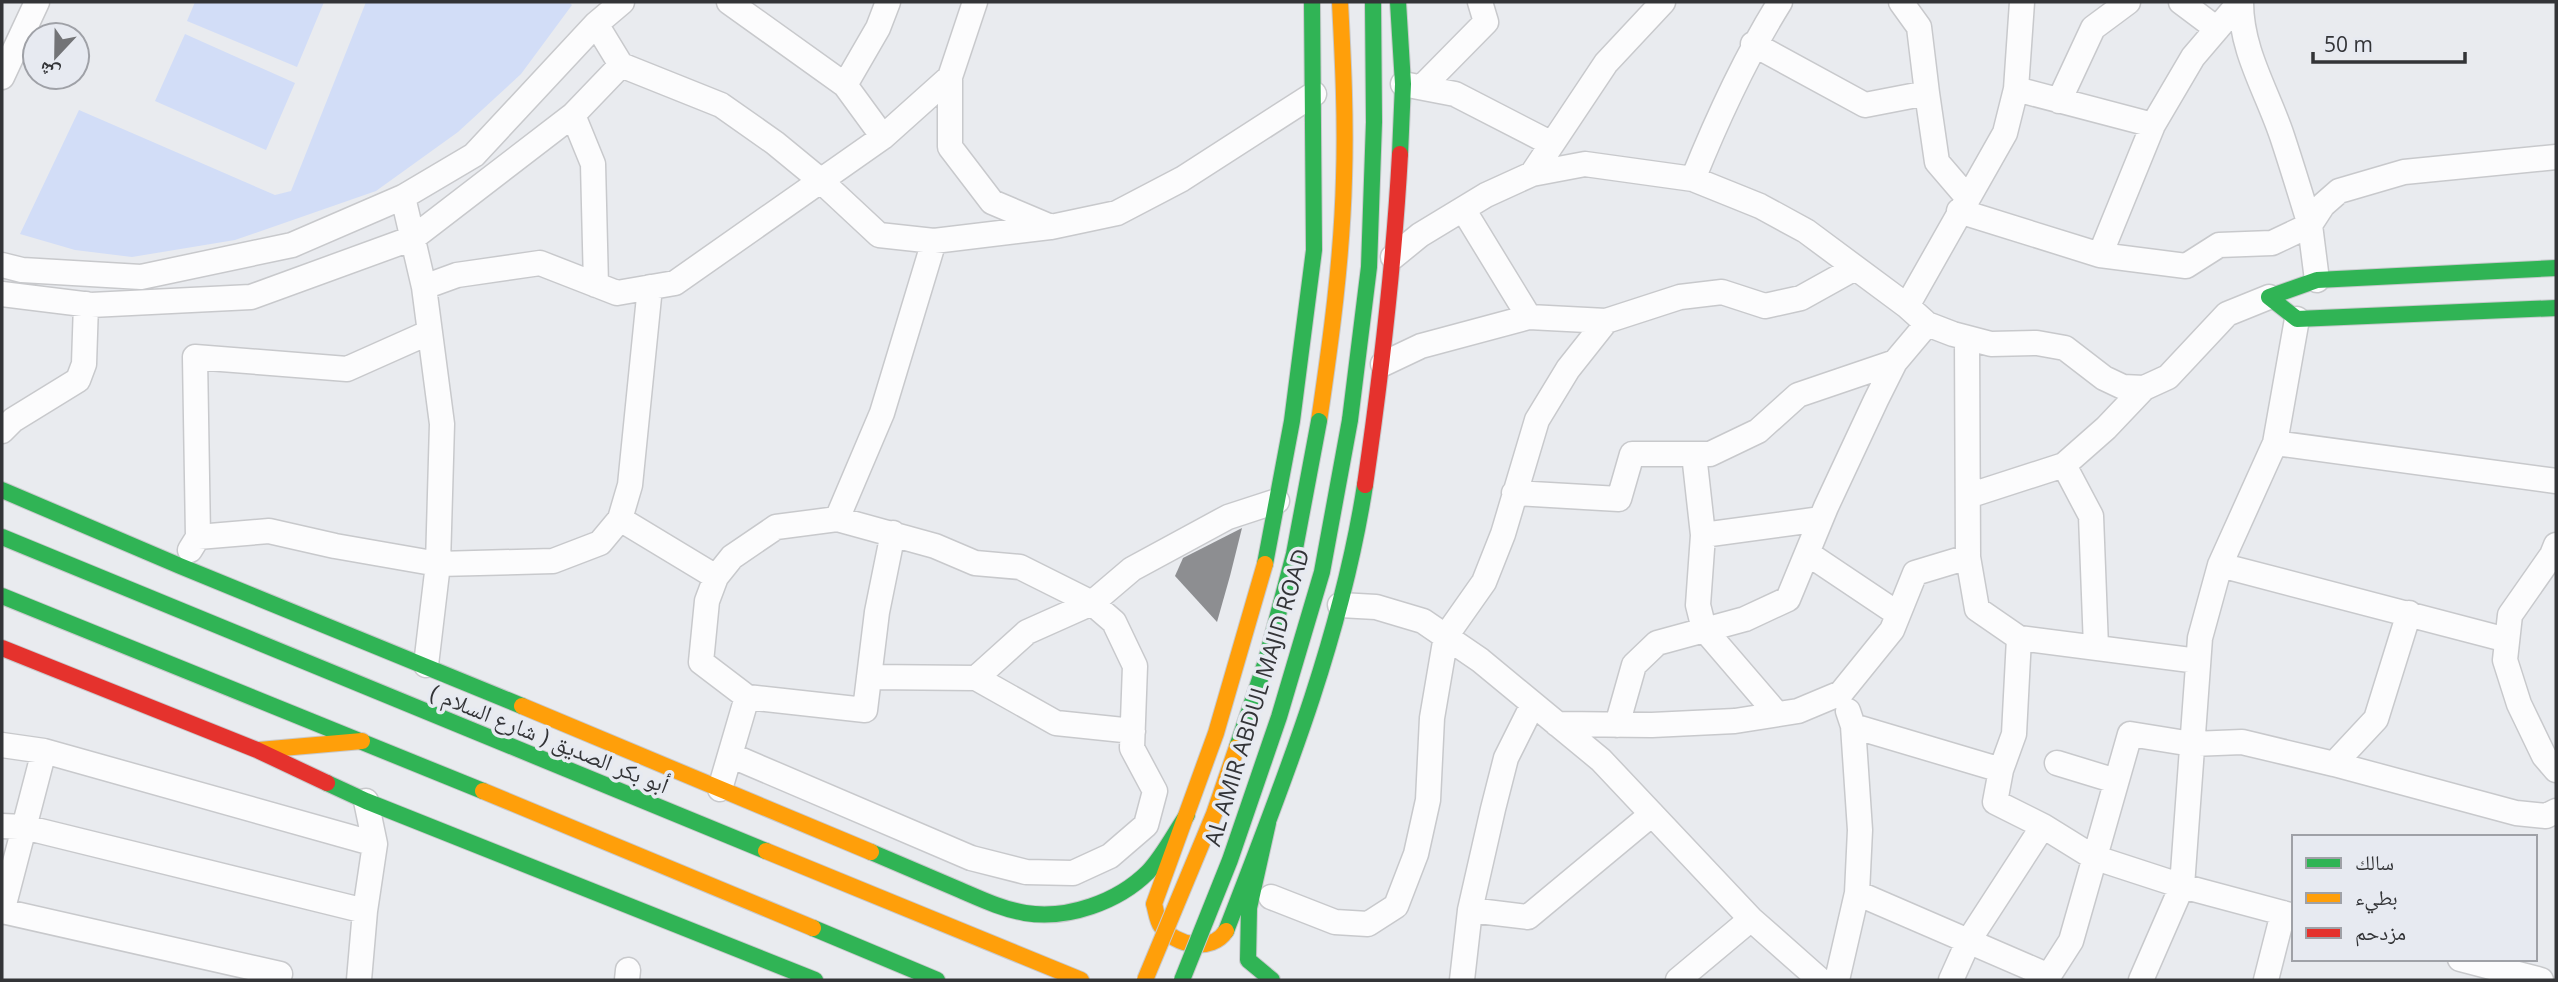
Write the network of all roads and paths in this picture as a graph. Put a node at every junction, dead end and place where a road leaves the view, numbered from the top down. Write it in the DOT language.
graph roads {
  1 [pos="37,2"];
  2 [pos="729,2"];
  3 [pos="888,2"];
  4 [pos="975,2"];
  5 [pos="1312,2"];
  6 [pos="1340,2"];
  7 [pos="1373,2"];
  8 [pos="1398,2"];
  9 [pos="1480,2"];
  10 [pos="1662,2"];
  11 [pos="1780,2"];
  12 [pos="1901,2"];
  13 [pos="2022,2"];
  14 [pos="2128,2"];
  15 [pos="2181,2"];
  16 [pos="2241,2"];
  17 [pos="610,9"];
  18 [pos="2217,29"];
  19 [pos="1754,44"];
  20 [pos="621,65"];
  21 [pos="950,76"];
  22 [pos="2,77"];
  23 [pos="845,85"];
  24 [pos="1413,86"];
  25 [pos="2016,89"];
  26 [pos="1927,93"];
  27 [pos="1314,94"];
  28 [pos="2059,101"];
  29 [pos="573,115"];
  30 [pos="2153,125"];
  31 [pos="883,137"];
  32 [pos="1552,144"];
  33 [pos="2556,157"];
  34 [pos="1532,174"];
  35 [pos="1693,179"];
  36 [pos="820,180"];
  37 [pos="403,198"];
  38 [pos="1963,204"];
  39 [pos="1464,209"];
  40 [pos="2310,225"];
  41 [pos="1051,227"];
  42 [pos="413,238"];
  43 [pos="934,241"];
  44 [pos="2100,254"];
  45 [pos="1393,257"];
  46 [pos="2,265"];
  47 [pos="1855,268"];
  48 [pos="2556,268"];
  49 [pos="2317,280"];
  50 [pos="596,285"];
  51 [pos="424,287"];
  52 [pos="650,287"];
  53 [pos="2,294"];
  54 [pos="2269,297"];
  55 [pos="86,304"];
  56 [pos="1907,306"];
  57 [pos="2556,308"];
  58 [pos="1529,317"];
  59 [pos="2297,319"];
  60 [pos="1606,321"];
  61 [pos="1927,324"];
  62 [pos="430,332"];
  63 [pos="1967,338"];
  64 [pos="1895,362"];
  65 [pos="1383,364"];
  66 [pos="2144,388"];
  67 [pos="2,431"];
  68 [pos="2275,443"];
  69 [pos="1694,454"];
  70 [pos="2064,465"];
  71 [pos="2556,481"];
  72 [pos="2,491"];
  73 [pos="1514,494"];
  74 [pos="1968,496"];
  75 [pos="1277,501"];
  76 [pos="620,519"];
  77 [pos="1821,519"];
  78 [pos="837,520"];
  79 [pos="893,533"];
  80 [pos="1703,536"];
  81 [pos="2,537"];
  82 [pos="198,537"];
  83 [pos="2556,545"];
  84 [pos="1807,553"];
  85 [pos="1968,556"];
  86 [pos="439,564"];
  87 [pos="2220,565"];
  88 [pos="180,566"];
  89 [pos="716,578"];
  90 [pos="2,596"];
  91 [pos="270,602"];
  92 [pos="1093,603"];
  93 [pos="1340,605"];
  94 [pos="2409,613"];
  95 [pos="1898,614"];
  96 [pos="294,629"];
  97 [pos="1704,629"];
  98 [pos="1446,636"];
  99 [pos="2019,638"];
  100 [pos="2507,640"];
  101 [pos="2096,647"];
  102 [pos="2,648"];
  103 [pos="311,648"];
  104 [pos="2198,662"];
  105 [pos="426,665"];
  106 [pos="335,675"];
  107 [pos="869,677"];
  108 [pos="976,678"];
  109 [pos="1841,693"];
  110 [pos="747,697"];
  111 [pos="1533,704"];
  112 [pos="1777,714"];
  113 [pos="1558,724"];
  114 [pos="1617,725"];
  115 [pos="1853,726"];
  116 [pos="1133,731"];
  117 [pos="362,741"];
  118 [pos="2192,744"];
  119 [pos="2,745"];
  120 [pos="257,750"];
  121 [pos="44,751"];
  122 [pos="730,755"];
  123 [pos="2057,763"];
  124 [pos="2334,764"];
  125 [pos="2001,769"];
  126 [pos="2556,769"];
  127 [pos="2116,781"];
  128 [pos="720,789"];
  129 [pos="366,802"];
  130 [pos="2556,811"];
  131 [pos="1652,814"];
  132 [pos="1187,815"];
  133 [pos="1268,823"];
  134 [pos="2043,826"];
  135 [pos="13,827"];
  136 [pos="375,844"];
  137 [pos="2093,857"];
  138 [pos="2182,886"];
  139 [pos="1857,893"];
  140 [pos="1271,897"];
  141 [pos="1470,910"];
  142 [pos="2,911"];
  143 [pos="365,911"];
  144 [pos="2288,915"];
  145 [pos="1751,919"];
  146 [pos="1969,940"];
  147 [pos="2468,961"];
  148 [pos="2048,978"];
  149 [pos="278,980"];
  150 [pos="359,980"];
  151 [pos="815,980"];
  152 [pos="937,980"];
  153 [pos="1081,980"];
  154 [pos="1146,980"];
  155 [pos="1182,980"];
  156 [pos="1272,980"];
  157 [pos="1462,980"];
  158 [pos="1678,980"];
  159 [pos="1820,980"];
  160 [pos="1837,980"];
  161 [pos="1951,980"];
  162 [pos="2141,980"];
  163 [pos="2266,980"];
  164 [pos="2541,980"];
  1 -- 22 [label="street"];
  2 -- 23 [label="street"];
  3 -- 23 [label="street"];
  4 -- 21 [label="street"];
  5 -- 27 [label="main road"];
  6 -- 154 [label="main road, AL AMIR ABDUL MAJID ROAD, bridge"];
  7 -- 155 [label="main road, AL AMIR ABDUL MAJID ROAD, bridge"];
  8 -- 24 [label="main road"];
  9 -- 24 [label="street"];
  10 -- 32 [label="street"];
  11 -- 19 [label="street"];
  12 -- 26 [label="street"];
  13 -- 25 [label="street"];
  14 -- 28 [label="street"];
  15 -- 18 [label="street"];
  16 -- 18 [label="street"];
  16 -- 40 [label="street"];
  17 -- 20 [label="street"];
  17 -- 37 [label="street"];
  18 -- 30 [label="street"];
  19 -- 26 [label="street"];
  19 -- 35 [label="street"];
  20 -- 29 [label="street"];
  20 -- 36 [label="street"];
  21 -- 31 [label="street"];
  21 -- 41 [label="street"];
  23 -- 31 [label="street"];
  24 -- 32 [label="street"];
  24 -- 45 [label="main road"];
  25 -- 28 [label="street"];
  25 -- 38 [label="street"];
  26 -- 38 [label="street"];
  27 -- 41 [label="street"];
  27 -- 75 [label="main road"];
  28 -- 30 [label="street"];
  29 -- 42 [label="street"];
  29 -- 50 [label="street"];
  30 -- 44 [label="street"];
  31 -- 36 [label="street"];
  32 -- 34 [label="street"];
  33 -- 40 [label="street"];
  34 -- 35 [label="street"];
  34 -- 39 [label="street"];
  35 -- 47 [label="street"];
  36 -- 43 [label="street"];
  36 -- 52 [label="street"];
  37 -- 42 [label="street"];
  37 -- 46 [label="street"];
  38 -- 44 [label="street"];
  38 -- 56 [label="street"];
  39 -- 45 [label="street"];
  39 -- 58 [label="street"];
  40 -- 44 [label="street"];
  40 -- 49 [label="street"];
  41 -- 43 [label="street"];
  42 -- 51 [label="street"];
  42 -- 55 [label="street"];
  43 -- 78 [label="street"];
  45 -- 65 [label="main road"];
  47 -- 56 [label="street"];
  47 -- 60 [label="street"];
  48 -- 49 [label="main road"];
  49 -- 54 [label="main road"];
  50 -- 51 [label="street"];
  50 -- 52 [label="street"];
  51 -- 62 [label="street"];
  52 -- 76 [label="street"];
  53 -- 55 [label="street"];
  54 -- 59 [label="main road"];
  54 -- 66 [label="street"];
  55 -- 67 [label="street"];
  56 -- 61 [label="street"];
  57 -- 59 [label="main road"];
  58 -- 60 [label="street"];
  58 -- 65 [label="street"];
  59 -- 68 [label="street"];
  60 -- 73 [label="street"];
  61 -- 63 [label="street"];
  61 -- 64 [label="street"];
  62 -- 82 [label="street"];
  62 -- 86 [label="street"];
  63 -- 66 [label="street"];
  63 -- 74 [label="street"];
  64 -- 69 [label="street"];
  64 -- 77 [label="street"];
  65 -- 93 [label="main road"];
  66 -- 70 [label="street"];
  68 -- 71 [label="street"];
  68 -- 87 [label="street"];
  69 -- 73 [label="street"];
  69 -- 80 [label="street"];
  70 -- 74 [label="street"];
  70 -- 101 [label="street"];
  72 -- 88 [label="main road"];
  73 -- 98 [label="street"];
  74 -- 85 [label="street"];
  75 -- 92 [label="street"];
  75 -- 132 [label="main road"];
  76 -- 86 [label="street"];
  76 -- 89 [label="street"];
  77 -- 80 [label="street"];
  77 -- 84 [label="street"];
  78 -- 79 [label="street"];
  78 -- 89 [label="street"];
  79 -- 92 [label="street"];
  79 -- 107 [label="street"];
  80 -- 97 [label="street"];
  81 -- 106 [label="main road, ( شارع السلام ) أبو بكر الصديق"];
  82 -- 86 [label="street"];
  82 -- 88 [label="street"];
  83 -- 100 [label="street"];
  84 -- 95 [label="street"];
  84 -- 97 [label="street"];
  85 -- 95 [label="street"];
  85 -- 99 [label="street"];
  86 -- 105 [label="street"];
  87 -- 94 [label="street"];
  87 -- 104 [label="street"];
  88 -- 91 [label="main road"];
  89 -- 110 [label="street"];
  90 -- 117 [label="main road"];
  91 -- 96 [label="main road"];
  91 -- 105 [label="main road"];
  92 -- 108 [label="street"];
  92 -- 116 [label="street"];
  93 -- 98 [label="street"];
  93 -- 133 [label="main road"];
  94 -- 100 [label="street"];
  94 -- 124 [label="street"];
  95 -- 109 [label="street"];
  97 -- 112 [label="street"];
  97 -- 114 [label="street"];
  98 -- 111 [label="street"];
  98 -- 140 [label="street"];
  99 -- 101 [label="street"];
  99 -- 125 [label="street"];
  100 -- 126 [label="street"];
  101 -- 104 [label="street"];
  102 -- 120 [label="main road"];
  103 -- 106 [label="main road"];
  104 -- 118 [label="street"];
  105 -- 128 [label="main road"];
  106 -- 153 [label="main road, ( شارع السلام ) أبو بكر الصديق"];
  107 -- 108 [label="street"];
  107 -- 110 [label="street"];
  108 -- 116 [label="street"];
  109 -- 112 [label="street"];
  109 -- 115 [label="street"];
  110 -- 122 [label="street"];
  111 -- 113 [label="street"];
  111 -- 141 [label="street"];
  112 -- 114 [label="street"];
  113 -- 114 [label="street"];
  113 -- 131 [label="street"];
  115 -- 125 [label="street"];
  115 -- 139 [label="street"];
  116 -- 122 [label="street"];
  117 -- 120 [label="main road"];
  117 -- 152 [label="main road"];
  118 -- 124 [label="street"];
  118 -- 127 [label="street"];
  118 -- 138 [label="street"];
  119 -- 121 [label="street"];
  120 -- 129 [label="main road"];
  121 -- 135 [label="street"];
  121 -- 136 [label="street"];
  122 -- 128 [label="street"];
  123 -- 127 [label="street"];
  124 -- 130 [label="street"];
  125 -- 134 [label="street"];
  127 -- 137 [label="street"];
  128 -- 132 [label="main road"];
  129 -- 136 [label="street"];
  129 -- 151 [label="main road"];
  131 -- 141 [label="street"];
  131 -- 145 [label="street"];
  132 -- 133 [label="main road"];
  133 -- 156 [label="main road"];
  134 -- 137 [label="street"];
  134 -- 146 [label="street"];
  135 -- 142 [label="street"];
  135 -- 143 [label="street"];
  136 -- 143 [label="street"];
  137 -- 138 [label="street"];
  137 -- 148 [label="street"];
  138 -- 144 [label="street"];
  138 -- 162 [label="street"];
  139 -- 146 [label="street"];
  139 -- 160 [label="street"];
  141 -- 157 [label="street"];
  142 -- 149 [label="street"];
  143 -- 150 [label="street"];
  144 -- 163 [label="street"];
  145 -- 158 [label="street"];
  145 -- 159 [label="street"];
  146 -- 148 [label="street"];
  146 -- 161 [label="street"];
  147 -- 164 [label="street"];
}
